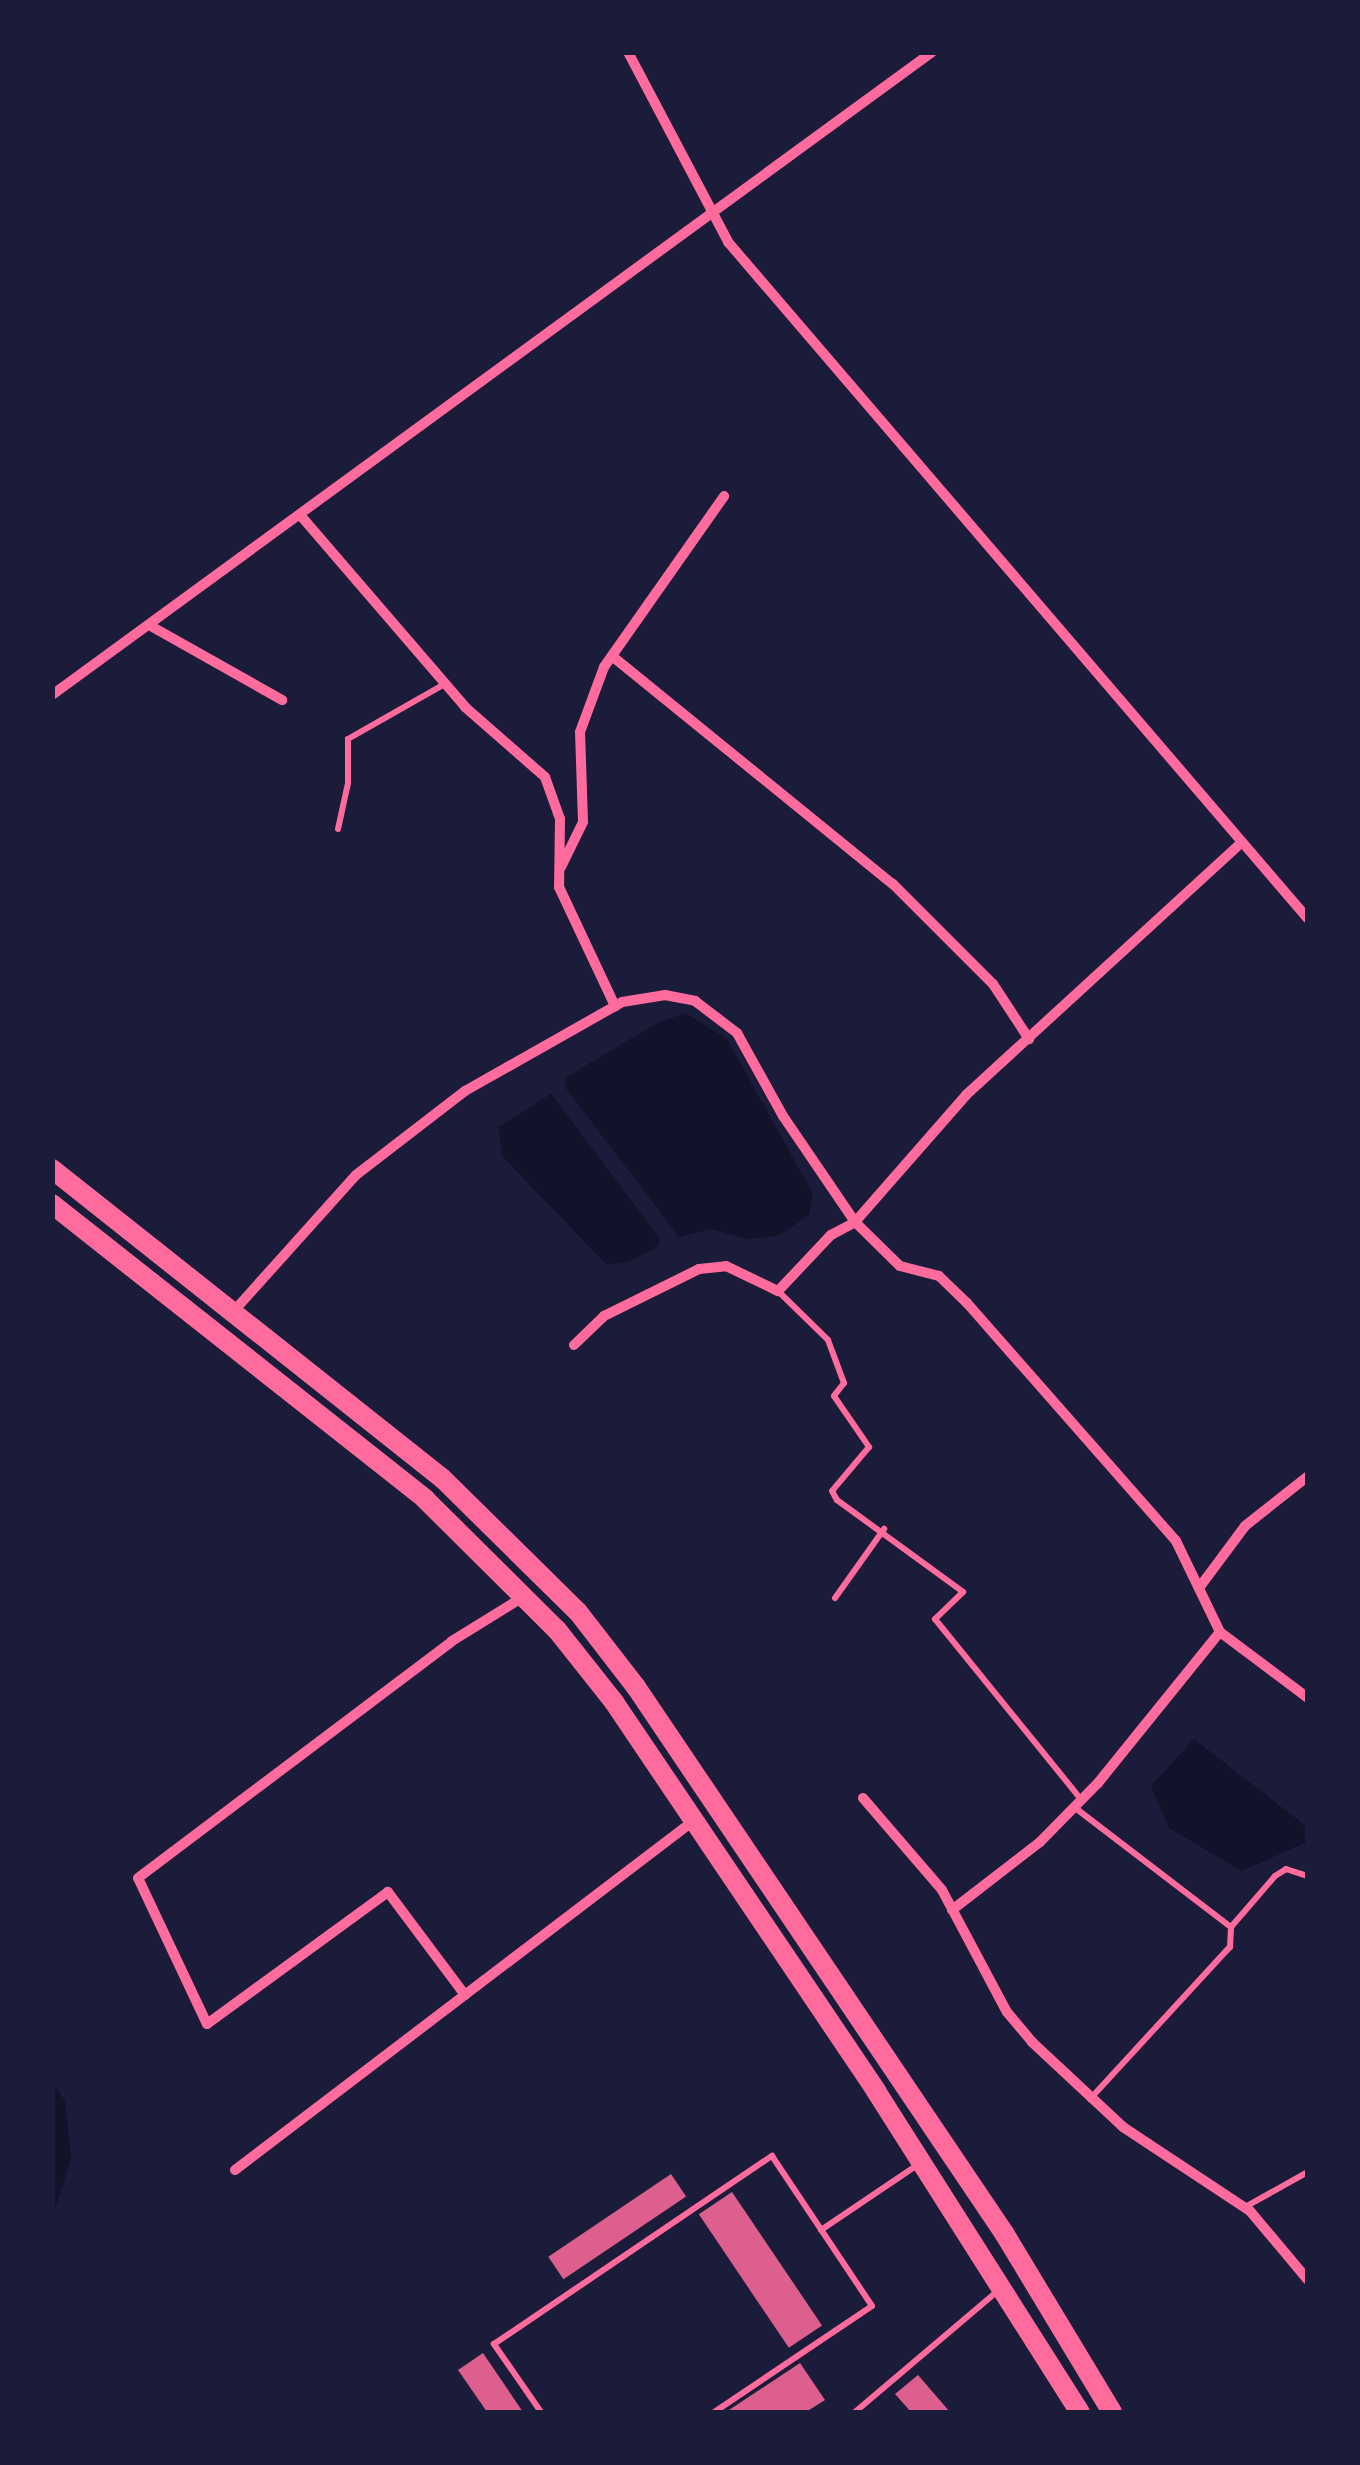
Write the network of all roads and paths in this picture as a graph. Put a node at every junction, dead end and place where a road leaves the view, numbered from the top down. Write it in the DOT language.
graph roads {
  1 [pos="628,52"];
  2 [pos="932,52"];
  3 [pos="712,214"];
  4 [pos="724,496"];
  5 [pos="301,516"];
  6 [pos="149,625"];
  7 [pos="612,656"];
  8 [pos="445,684"];
  9 [pos="52,695"];
  10 [pos="282,700"];
  11 [pos="338,828"];
  12 [pos="1242,842"];
  13 [pos="558,872"];
  14 [pos="1308,920"];
  15 [pos="615,1006"];
  16 [pos="1029,1039"];
  17 [pos="52,1169"];
  18 [pos="52,1204"];
  19 [pos="855,1222"];
  20 [pos="778,1291"];
  21 [pos="233,1312"];
  22 [pos="574,1344"];
  23 [pos="1308,1476"];
  24 [pos="884,1529"];
  25 [pos="1199,1588"];
  26 [pos="527,1594"];
  27 [pos="836,1598"];
  28 [pos="1220,1632"];
  29 [pos="1308,1698"];
  30 [pos="864,1798"];
  31 [pos="1078,1804"];
  32 [pos="692,1822"];
  33 [pos="1308,1876"];
  34 [pos="952,1910"];
  35 [pos="1231,1926"];
  36 [pos="465,1995"];
  37 [pos="1090,2100"];
  38 [pos="923,2161"];
  39 [pos="235,2170"];
  40 [pos="1308,2172"];
  41 [pos="1244,2207"];
  42 [pos="821,2230"];
  43 [pos="1308,2280"];
  44 [pos="1004,2286"];
  45 [pos="541,2412"];
  46 [pos="714,2412"];
  47 [pos="855,2412"];
  48 [pos="1080,2412"];
  49 [pos="1112,2412"];
  1 -- 3 [label="street"];
  2 -- 3 [label="street"];
  3 -- 5 [label="street"];
  3 -- 12 [label="street"];
  4 -- 7 [label="street"];
  5 -- 6 [label="street"];
  5 -- 8 [label="street"];
  6 -- 9 [label="street"];
  6 -- 10 [label="street"];
  7 -- 13 [label="street"];
  7 -- 16 [label="street"];
  8 -- 11 [label="lane"];
  8 -- 13 [label="street"];
  12 -- 14 [label="street"];
  12 -- 16 [label="street"];
  13 -- 15 [label="street"];
  15 -- 19 [label="street"];
  15 -- 21 [label="street"];
  16 -- 19 [label="street"];
  17 -- 21 [label="highway"];
  18 -- 26 [label="highway"];
  19 -- 20 [label="street"];
  19 -- 25 [label="street"];
  20 -- 22 [label="street"];
  20 -- 24 [label="lane"];
  21 -- 49 [label="highway"];
  23 -- 25 [label="street"];
  24 -- 27 [label="lane"];
  24 -- 31 [label="lane"];
  25 -- 28 [label="street"];
  26 -- 32 [label="highway"];
  26 -- 36 [label="street"];
  28 -- 29 [label="street"];
  28 -- 31 [label="street"];
  30 -- 34 [label="street"];
  31 -- 34 [label="street"];
  31 -- 35 [label="lane"];
  32 -- 36 [label="street"];
  32 -- 38 [label="highway"];
  33 -- 35 [label="lane"];
  34 -- 37 [label="street"];
  35 -- 37 [label="lane"];
  36 -- 39 [label="street"];
  37 -- 41 [label="street"];
  38 -- 42 [label="lane"];
  38 -- 44 [label="highway"];
  40 -- 41 [label="lane"];
  41 -- 43 [label="street"];
  42 -- 45 [label="lane"];
  42 -- 46 [label="lane"];
  44 -- 47 [label="lane"];
  44 -- 48 [label="highway"];
}
